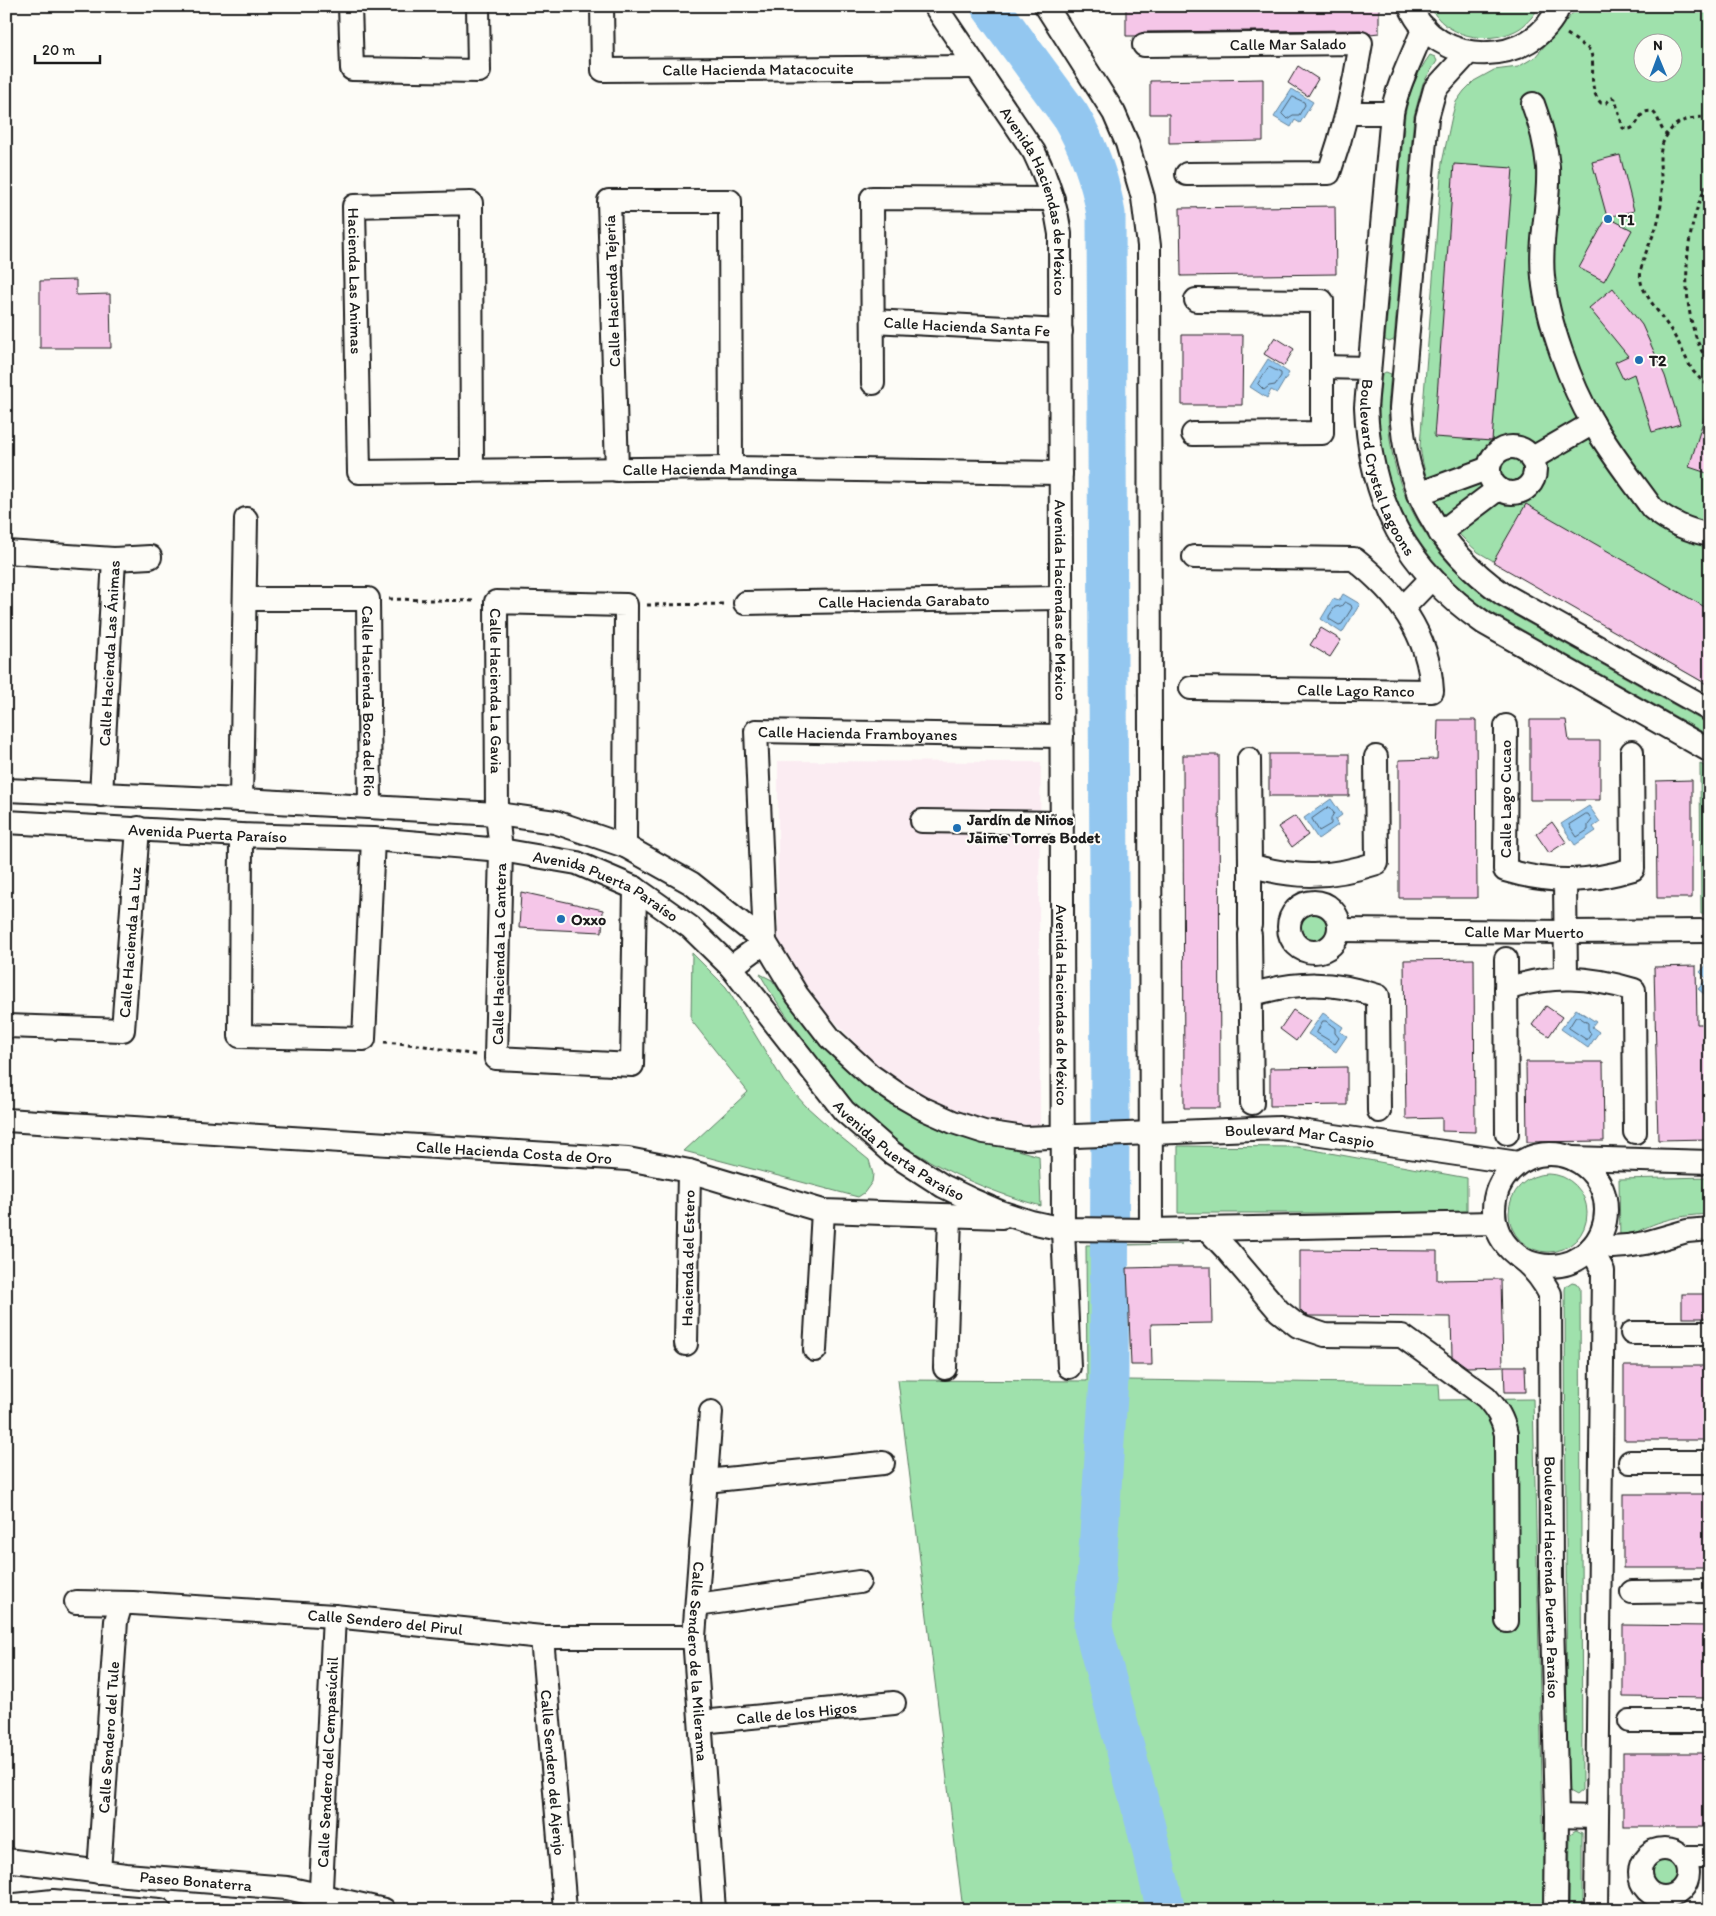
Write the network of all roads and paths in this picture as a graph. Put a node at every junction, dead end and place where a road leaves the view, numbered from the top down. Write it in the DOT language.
graph roads {
  1 [pos="350,6"];
  2 [pos="478,6"];
  3 [pos="602,6"];
  4 [pos="935,6"];
  5 [pos="1046,6"];
  6 [pos="1410,6"];
  7 [pos="1554,14"];
  8 [pos="1424,27"];
  9 [pos="1144,45"];
  10 [pos="1468,53"];
  11 [pos="975,67"];
  12 [pos="1533,104"];
  13 [pos="1348,112"];
  14 [pos="1392,113"];
  15 [pos="1710,116"];
  16 [pos="1666,135"];
  17 [pos="1187,174"];
  18 [pos="1710,179"];
  19 [pos="1053,199"];
  20 [pos="1196,300"];
  21 [pos="873,321"];
  22 [pos="1061,331"];
  23 [pos="1406,359"];
  24 [pos="1370,362"];
  25 [pos="1710,364"];
  26 [pos="1322,367"];
  27 [pos="873,383"];
  28 [pos="1710,386"];
  29 [pos="1593,423"];
  30 [pos="1193,434"];
  31 [pos="1531,459"];
  32 [pos="731,468"];
  33 [pos="617,470"];
  34 [pos="472,471"];
  35 [pos="359,472"];
  36 [pos="1061,473"];
  37 [pos="1494,478"];
  38 [pos="1418,494"];
  39 [pos="246,519"];
  40 [pos="1440,533"];
  41 [pos="1710,535"];
  42 [pos="6,552"];
  43 [pos="150,557"];
  44 [pos="1194,557"];
  45 [pos="114,559"];
  46 [pos="1431,579"];
  47 [pos="368,598"];
  48 [pos="1061,598"];
  49 [pos="245,599"];
  50 [pos="496,602"];
  51 [pos="745,603"];
  52 [pos="626,605"];
  53 [pos="1403,608"];
  54 [pos="1192,688"];
  55 [pos="1710,710"];
  56 [pos="1506,726"];
  57 [pos="1062,736"];
  58 [pos="1710,751"];
  59 [pos="1632,752"];
  60 [pos="1376,756"];
  61 [pos="1249,759"];
  62 [pos="6,790"];
  63 [pos="101,794"];
  64 [pos="241,800"];
  65 [pos="370,807"];
  66 [pos="497,814"];
  67 [pos="922,821"];
  68 [pos="6,822"];
  69 [pos="1062,823"];
  70 [pos="138,828"];
  71 [pos="241,834"];
  72 [pos="373,839"];
  73 [pos="625,846"];
  74 [pos="501,850"];
  75 [pos="1250,865"];
  76 [pos="1310,876"];
  77 [pos="1565,881"];
  78 [pos="635,888"];
  79 [pos="1310,903"];
  80 [pos="1339,930"];
  81 [pos="1710,931"];
  82 [pos="1566,932"];
  83 [pos="765,942"];
  84 [pos="1312,952"];
  85 [pos="1506,959"];
  86 [pos="731,967"];
  87 [pos="1566,978"];
  88 [pos="1312,984"];
  89 [pos="1506,989"];
  90 [pos="1250,995"];
  91 [pos="6,1026"];
  92 [pos="364,1039"];
  93 [pos="496,1058"];
  94 [pos="1252,1103"];
  95 [pos="1379,1111"];
  96 [pos="6,1120"];
  97 [pos="1635,1132"];
  98 [pos="1507,1133"];
  99 [pos="1142,1134"];
  100 [pos="1071,1136"];
  101 [pos="1572,1158"];
  102 [pos="1710,1162"];
  103 [pos="1518,1163"];
  104 [pos="689,1171"];
  105 [pos="823,1211"];
  106 [pos="950,1216"];
  107 [pos="1016,1217"];
  108 [pos="1494,1223"];
  109 [pos="1072,1229"];
  110 [pos="1207,1229"];
  111 [pos="1710,1229"];
  112 [pos="1151,1230"];
  113 [pos="1593,1246"];
  114 [pos="1519,1257"];
  115 [pos="1632,1333"];
  116 [pos="1710,1333"];
  117 [pos="686,1344"];
  118 [pos="815,1350"];
  119 [pos="1069,1367"];
  120 [pos="945,1368"];
  121 [pos="711,1412"];
  122 [pos="1630,1462"];
  123 [pos="1710,1462"];
  124 [pos="883,1463"];
  125 [pos="706,1481"];
  126 [pos="859,1582"];
  127 [pos="1632,1592"];
  128 [pos="1710,1592"];
  129 [pos="76,1602"];
  130 [pos="121,1604"];
  131 [pos="697,1605"];
  132 [pos="334,1616"];
  133 [pos="1507,1622"];
  134 [pos="542,1636"];
  135 [pos="694,1637"];
  136 [pos="894,1703"];
  137 [pos="1710,1720"];
  138 [pos="1630,1721"];
  139 [pos="701,1722"];
  140 [pos="1557,1816"];
  141 [pos="1596,1816"];
  142 [pos="1682,1857"];
  143 [pos="1710,1857"];
  144 [pos="6,1860"];
  145 [pos="99,1872"];
  146 [pos="320,1903"];
  147 [pos="6,1906"];
  148 [pos="97,1907"];
  149 [pos="160,1910"];
  150 [pos="384,1910"];
  151 [pos="565,1910"];
  152 [pos="714,1910"];
  153 [pos="1556,1910"];
  154 [pos="1596,1910"];
  1 -- 2 [label="street"];
  3 -- 11 [label="street, Calle Hacienda Matacocuite"];
  4 -- 11 [label="street, Avenida Haciendas de México"];
  5 -- 99 [label="street"];
  6 -- 8 [label="street"];
  7 -- 10 [label="street"];
  7 -- 16 [label="path"];
  8 -- 10 [label="street"];
  8 -- 14 [label="street, Boulevard Crystal Lagoons"];
  9 -- 13 [label="street, Calle Mar Salado"];
  10 -- 23 [label="street, Boulevard Crystal Lagoons"];
  11 -- 19 [label="street, Avenida Haciendas de México"];
  12 -- 29 [label="street"];
  13 -- 14 [label="street"];
  13 -- 17 [label="street, Calle Mar Salado"];
  14 -- 24 [label="street, Boulevard Crystal Lagoons"];
  15 -- 16 [label="path"];
  16 -- 28 [label="path"];
  18 -- 25 [label="path"];
  19 -- 21 [label="street, Calle Hacienda Santa Fe"];
  19 -- 22 [label="street, Avenida Haciendas de México"];
  20 -- 26 [label="street"];
  21 -- 22 [label="street, Calle Hacienda Santa Fe"];
  21 -- 27 [label="street, Calle Hacienda Santa Fe"];
  22 -- 36 [label="street, Avenida Haciendas de México"];
  23 -- 24 [label="street"];
  23 -- 38 [label="street, Boulevard Crystal Lagoons"];
  24 -- 26 [label="street"];
  24 -- 46 [label="street, Boulevard Crystal Lagoons"];
  26 -- 30 [label="street"];
  29 -- 31 [label="street"];
  29 -- 41 [label="street"];
  31 -- 37 [label="street"];
  31 -- 37 [label="street"];
  32 -- 33 [label="street, Calle Hacienda Mandinga"];
  32 -- 33 [label="street, Calle Hacienda Tejería"];
  32 -- 36 [label="street, Calle Hacienda Mandinga"];
  33 -- 34 [label="street, Calle Hacienda Mandinga"];
  34 -- 35 [label="street, Calle Hacienda Mandinga"];
  34 -- 35 [label="street, Hacienda Las Animas"];
  36 -- 48 [label="street, Avenida Haciendas de México"];
  37 -- 38 [label="street"];
  37 -- 40 [label="street"];
  38 -- 40 [label="street, Boulevard Crystal Lagoons"];
  39 -- 49 [label="street"];
  40 -- 55 [label="street, Boulevard Crystal Lagoons"];
  42 -- 45 [label="street, Calle Hacienda Las Ánimas"];
  43 -- 45 [label="street"];
  44 -- 53 [label="street, Calle Lago Ranco"];
  45 -- 63 [label="street, Calle Hacienda Las Ánimas"];
  46 -- 53 [label="street"];
  46 -- 58 [label="street, Boulevard Crystal Lagoons"];
  47 -- 49 [label="street, Calle Hacienda Boca del Río"];
  47 -- 50 [label="path"];
  47 -- 65 [label="street, Calle Hacienda Boca del Río"];
  48 -- 51 [label="street, Calle Hacienda Garabato"];
  48 -- 57 [label="street, Avenida Haciendas de México"];
  49 -- 64 [label="street"];
  50 -- 52 [label="street, Calle Hacienda La Gavia"];
  50 -- 66 [label="street, Calle Hacienda La Gavia"];
  51 -- 52 [label="path"];
  52 -- 73 [label="street"];
  53 -- 54 [label="street, Calle Lago Ranco"];
  56 -- 77 [label="street, Calle Lago Cucao"];
  57 -- 69 [label="street, Avenida Haciendas de México"];
  57 -- 83 [label="street, Calle Hacienda Framboyanes"];
  59 -- 77 [label="street, Calle Lago Cucao"];
  60 -- 76 [label="street"];
  61 -- 75 [label="street"];
  62 -- 63 [label="street, Avenida Puerta Paraíso"];
  63 -- 64 [label="street, Avenida Puerta Paraíso"];
  64 -- 65 [label="street, Avenida Puerta Paraíso"];
  65 -- 66 [label="street, Avenida Puerta Paraíso"];
  66 -- 73 [label="street, Avenida Puerta Paraíso"];
  66 -- 74 [label="street, Calle Hacienda La Gavia"];
  67 -- 69 [label="street"];
  68 -- 70 [label="street, Avenida Puerta Paraíso"];
  69 -- 100 [label="street, Avenida Haciendas de México"];
  70 -- 71 [label="street, Avenida Puerta Paraíso"];
  70 -- 91 [label="street, Calle Hacienda La Luz"];
  71 -- 72 [label="street, Avenida Puerta Paraíso"];
  71 -- 92 [label="street"];
  72 -- 74 [label="street, Avenida Puerta Paraíso"];
  72 -- 92 [label="street"];
  73 -- 83 [label="street, Avenida Puerta Paraíso"];
  74 -- 78 [label="street, Avenida Puerta Paraíso"];
  74 -- 93 [label="street, Calle Hacienda La Cantera"];
  75 -- 76 [label="street"];
  75 -- 90 [label="street"];
  76 -- 79 [label="street"];
  77 -- 82 [label="street"];
  78 -- 86 [label="street, Avenida Puerta Paraíso"];
  78 -- 93 [label="street"];
  79 -- 80 [label="street"];
  79 -- 84 [label="street"];
  80 -- 82 [label="street, Calle Mar Muerto"];
  80 -- 84 [label="street"];
  81 -- 82 [label="street, Calle Mar Muerto"];
  82 -- 87 [label="street"];
  83 -- 86 [label="street"];
  83 -- 100 [label="street, Avenida Puerta Paraíso"];
  84 -- 88 [label="street"];
  85 -- 89 [label="street"];
  86 -- 107 [label="street, Avenida Puerta Paraíso"];
  87 -- 89 [label="street"];
  87 -- 97 [label="street"];
  88 -- 90 [label="street"];
  88 -- 95 [label="street"];
  89 -- 98 [label="street"];
  90 -- 94 [label="street"];
  92 -- 93 [label="path"];
  96 -- 104 [label="street, Calle Hacienda Costa de Oro"];
  99 -- 100 [label="street, Boulevard Mar Caspio"];
  99 -- 103 [label="street, Boulevard Mar Caspio"];
  99 -- 112 [label="street"];
  100 -- 109 [label="street, Avenida Haciendas de México"];
  101 -- 102 [label="street"];
  101 -- 103 [label="street"];
  101 -- 113 [label="street"];
  103 -- 108 [label="street"];
  104 -- 105 [label="street, Calle Hacienda Costa de Oro"];
  104 -- 117 [label="street, Hacienda del Estero"];
  105 -- 106 [label="street, Calle Hacienda Costa de Oro"];
  105 -- 118 [label="street"];
  106 -- 107 [label="street, Calle Hacienda Costa de Oro"];
  106 -- 120 [label="street"];
  107 -- 109 [label="street, Avenida Puerta Paraíso"];
  108 -- 110 [label="street"];
  108 -- 114 [label="street"];
  109 -- 112 [label="street"];
  109 -- 119 [label="street, Avenida Haciendas de México"];
  110 -- 112 [label="street"];
  110 -- 133 [label="street"];
  111 -- 113 [label="street"];
  113 -- 114 [label="street"];
  113 -- 141 [label="street"];
  114 -- 140 [label="street, Boulevard Hacienda Puerta Paraíso"];
  115 -- 116 [label="street"];
  121 -- 125 [label="street, Calle Sendero de la Milerama"];
  122 -- 123 [label="street"];
  124 -- 125 [label="street"];
  125 -- 131 [label="street, Calle Sendero de la Milerama"];
  126 -- 131 [label="street"];
  127 -- 128 [label="street"];
  129 -- 130 [label="street, Calle Sendero del Pirul"];
  130 -- 132 [label="street, Calle Sendero del Pirul"];
  130 -- 145 [label="street, Calle Sendero del Tule"];
  131 -- 135 [label="street, Calle Sendero de la Milerama"];
  132 -- 134 [label="street, Calle Sendero del Pirul"];
  132 -- 146 [label="street, Calle Sendero del Cempasúchil"];
  134 -- 135 [label="street, Calle Sendero del Pirul"];
  134 -- 151 [label="street, Calle Sendero del Ajenjo"];
  135 -- 139 [label="street, Calle Sendero de la Milerama"];
  136 -- 139 [label="street, Calle de los Higos"];
  137 -- 138 [label="street"];
  139 -- 152 [label="street, Calle Sendero de la Milerama"];
  140 -- 141 [label="street"];
  140 -- 153 [label="street, Boulevard Hacienda Puerta Paraíso"];
  141 -- 154 [label="street"];
  142 -- 143 [label="street"];
  144 -- 145 [label="street, Paseo Bonaterra"];
  145 -- 146 [label="street, Paseo Bonaterra"];
  146 -- 150 [label="street, Paseo Bonaterra"];
  147 -- 148 [label="street, Paseo Bonaterra"];
  148 -- 149 [label="street, Paseo Bonaterra"];
}
